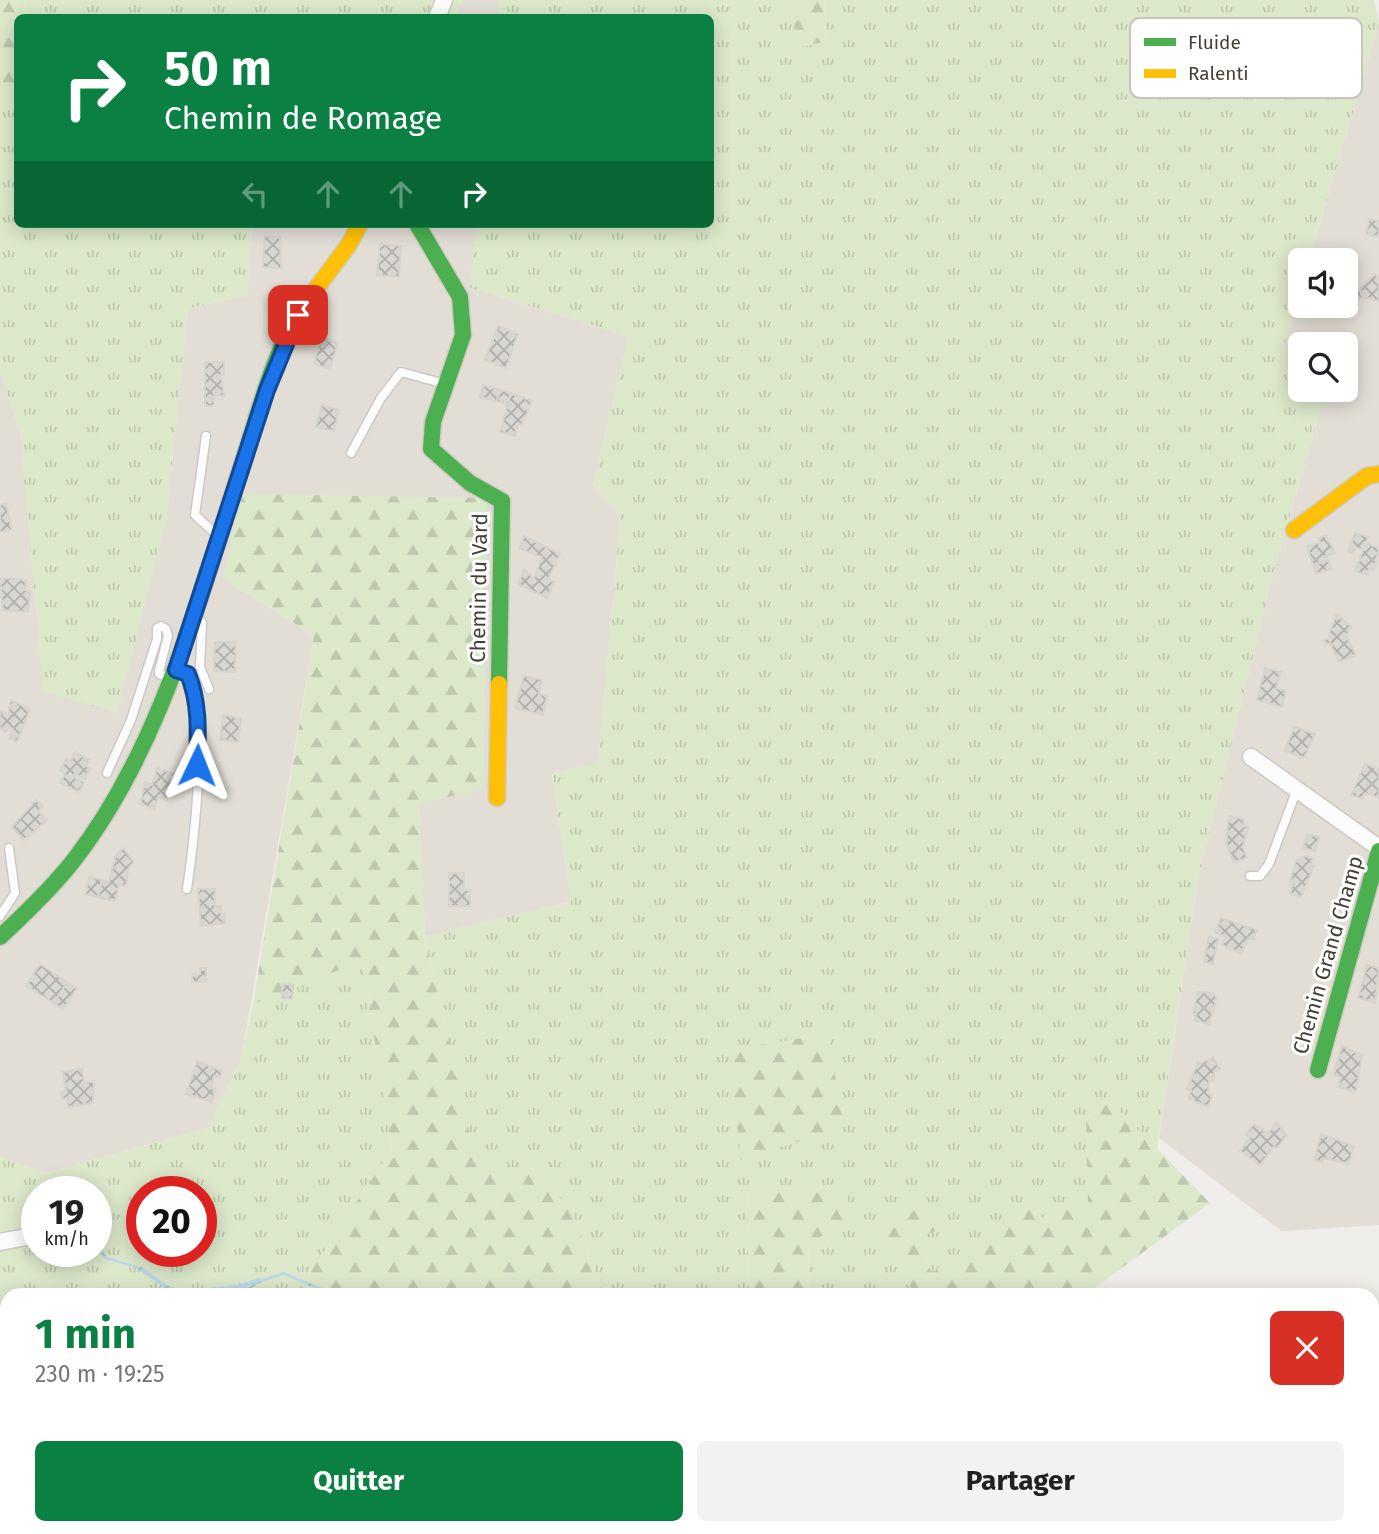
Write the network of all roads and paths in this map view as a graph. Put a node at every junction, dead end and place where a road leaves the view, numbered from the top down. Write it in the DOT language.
graph roads {
  1 [pos="358,228"];
  2 [pos="419,228"];
  3 [pos="446,384"];
  4 [pos="206,436"];
  5 [pos="351,453"];
  6 [pos="1379,474"];
  7 [pos="1294,530"];
  8 [pos="221,538"];
  9 [pos="195,612"];
  10 [pos="176,670"];
  11 [pos="209,689"];
  12 [pos="1251,757"];
  13 [pos="107,774"];
  14 [pos="1297,789"];
  15 [pos="498,798"];
  16 [pos="9,848"];
  17 [pos="1379,849"];
  18 [pos="1250,876"];
  19 [pos="187,889"];
  20 [pos="0,915"];
  21 [pos="0,937"];
  22 [pos="1318,1070"];
  23 [pos="21,1238"];
  24 [pos="0,1242"];
  1 -- 8 [label="street"];
  2 -- 3 [label="street, Chemin du Vard"];
  3 -- 5 [label="lane"];
  3 -- 15 [label="street, Chemin du Vard"];
  4 -- 8 [label="lane"];
  6 -- 7 [label="street"];
  8 -- 9 [label="street"];
  9 -- 10 [label="street"];
  9 -- 11 [label="lane"];
  10 -- 13 [label="lane"];
  10 -- 19 [label="lane"];
  10 -- 21 [label="street"];
  12 -- 14 [label="street, Chemin Grand Champ"];
  14 -- 17 [label="street, Chemin Grand Champ"];
  14 -- 18 [label="lane"];
  16 -- 20 [label="lane"];
  17 -- 22 [label="street, Chemin Grand Champ"];
  23 -- 24 [label="street"];
}
